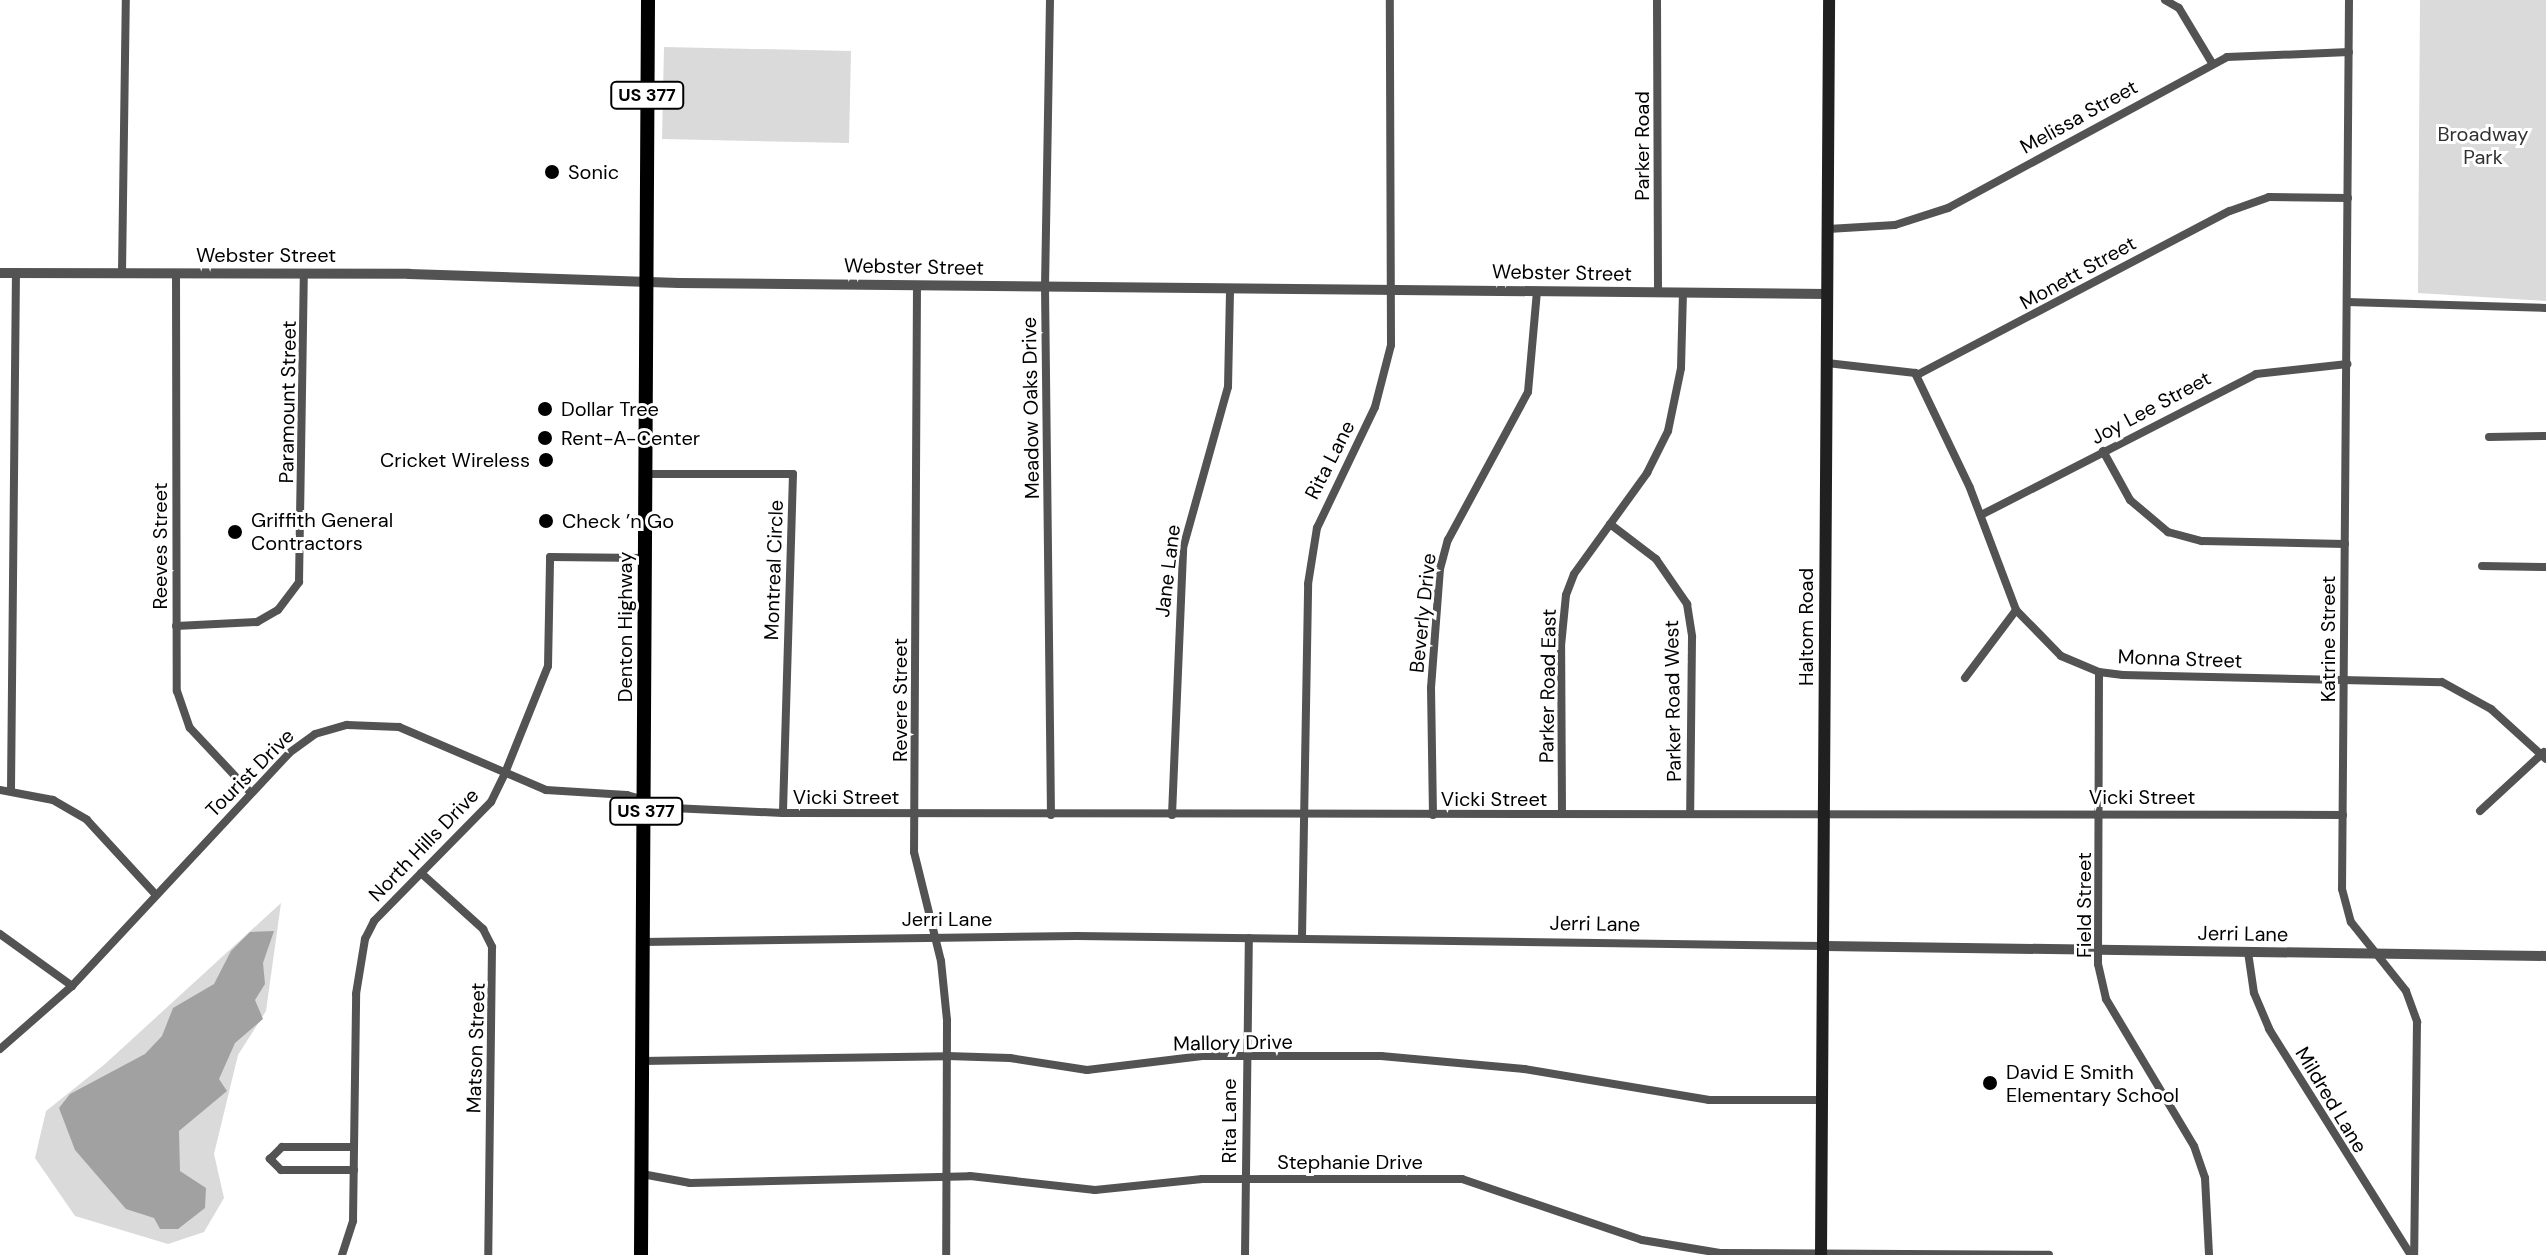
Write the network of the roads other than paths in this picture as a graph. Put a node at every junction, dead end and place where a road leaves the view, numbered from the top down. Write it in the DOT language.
graph roads {
  1 [pos="126,0"];
  2 [pos="648,0"];
  3 [pos="1050,0"];
  4 [pos="1390,0"];
  5 [pos="1657,0"];
  6 [pos="1829,0"];
  7 [pos="2165,0"];
  8 [pos="2349,0"];
  9 [pos="2349,52"];
  10 [pos="2212,63"];
  11 [pos="2348,198"];
  12 [pos="1828,229"];
  13 [pos="0,273"];
  14 [pos="16,273"];
  15 [pos="122,273"];
  16 [pos="176,273"];
  17 [pos="304,273"];
  18 [pos="646,281"];
  19 [pos="917,285"];
  20 [pos="1045,287"];
  21 [pos="1230,288"];
  22 [pos="1391,290"];
  23 [pos="1537,291"];
  24 [pos="1658,292"];
  25 [pos="1683,292"];
  26 [pos="1828,294"];
  27 [pos="2347,302"];
  28 [pos="2546,308"];
  29 [pos="1827,363"];
  30 [pos="2347,364"];
  31 [pos="1917,375"];
  32 [pos="2546,436"];
  33 [pos="2489,437"];
  34 [pos="2103,451"];
  35 [pos="646,474"];
  36 [pos="1981,515"];
  37 [pos="1610,524"];
  38 [pos="2345,544"];
  39 [pos="645,558"];
  40 [pos="2482,566"];
  41 [pos="2546,567"];
  42 [pos="2016,610"];
  43 [pos="176,626"];
  44 [pos="2099,672"];
  45 [pos="1965,678"];
  46 [pos="2344,678"];
  47 [pos="2544,755"];
  48 [pos="505,773"];
  49 [pos="0,790"];
  50 [pos="11,790"];
  51 [pos="250,792"];
  52 [pos="646,801"];
  53 [pos="1826,811"];
  54 [pos="2480,811"];
  55 [pos="783,813"];
  56 [pos="915,813"];
  57 [pos="2100,813"];
  58 [pos="1303,814"];
  59 [pos="1562,814"];
  60 [pos="1690,814"];
  61 [pos="1051,815"];
  62 [pos="1172,815"];
  63 [pos="1433,815"];
  64 [pos="2343,815"];
  65 [pos="421,873"];
  66 [pos="156,895"];
  67 [pos="0,934"];
  68 [pos="935,937"];
  69 [pos="1302,937"];
  70 [pos="1249,938"];
  71 [pos="643,942"];
  72 [pos="1825,946"];
  73 [pos="2099,950"];
  74 [pos="2248,952"];
  75 [pos="2373,954"];
  76 [pos="2546,956"];
  77 [pos="72,986"];
  78 [pos="0,1049"];
  79 [pos="947,1056"];
  80 [pos="1245,1058"];
  81 [pos="642,1061"];
  82 [pos="1823,1100"];
  83 [pos="354,1147"];
  84 [pos="354,1170"];
  85 [pos="642,1174"];
  86 [pos="947,1177"];
  87 [pos="1245,1178"];
  88 [pos="342,1255"];
  89 [pos="488,1255"];
  90 [pos="641,1255"];
  91 [pos="946,1255"];
  92 [pos="1245,1255"];
  93 [pos="1821,1255"];
  94 [pos="2049,1255"];
  95 [pos="2209,1255"];
  96 [pos="2413,1255"];
  1 -- 15 [label="street"];
  2 -- 18 [label="main road, Denton Highway / US 377"];
  3 -- 20 [label="street, Meadow Oaks Drive"];
  4 -- 22 [label="street, Rita Lane"];
  5 -- 24 [label="street, Parker Road"];
  6 -- 12 [label="main road, Haltom Road"];
  7 -- 10 [label="street"];
  8 -- 9 [label="street, Katrine Street"];
  9 -- 10 [label="street, Melissa Street"];
  9 -- 11 [label="street, Katrine Street"];
  10 -- 12 [label="street, Melissa Street"];
  11 -- 27 [label="street, Katrine Street"];
  11 -- 31 [label="street, Monett Street"];
  12 -- 26 [label="main road, Haltom Road"];
  13 -- 14 [label="street, Webster Street"];
  14 -- 15 [label="street, Webster Street"];
  14 -- 50 [label="street"];
  15 -- 16 [label="street, Webster Street"];
  16 -- 17 [label="street, Webster Street"];
  16 -- 43 [label="street, Reeves Street"];
  17 -- 18 [label="street, Webster Street"];
  17 -- 43 [label="street, Paramount Street"];
  18 -- 19 [label="street, Webster Street"];
  18 -- 35 [label="main road, Denton Highway / US 377"];
  19 -- 20 [label="street, Webster Street"];
  19 -- 56 [label="street, Revere Street"];
  20 -- 21 [label="street, Webster Street"];
  20 -- 61 [label="street, Meadow Oaks Drive"];
  21 -- 22 [label="street, Webster Street"];
  21 -- 62 [label="street, Jane Lane"];
  22 -- 23 [label="street, Webster Street"];
  22 -- 58 [label="street, Rita Lane"];
  23 -- 24 [label="street, Webster Street"];
  23 -- 63 [label="street, Beverly Drive"];
  24 -- 25 [label="street, Webster Street"];
  25 -- 26 [label="street, Webster Street"];
  25 -- 37 [label="street"];
  26 -- 29 [label="main road, Haltom Road"];
  27 -- 28 [label="street"];
  27 -- 30 [label="street, Katrine Street"];
  29 -- 31 [label="street"];
  29 -- 53 [label="main road, Haltom Road"];
  30 -- 34 [label="street, Joy Lee Street"];
  30 -- 38 [label="street, Katrine Street"];
  31 -- 36 [label="street, Monna Street"];
  32 -- 33 [label="street"];
  34 -- 36 [label="street, Joy Lee Street"];
  34 -- 38 [label="street"];
  35 -- 39 [label="main road, Denton Highway / US 377"];
  35 -- 55 [label="street, Montreal Circle"];
  36 -- 42 [label="street, Monna Street"];
  37 -- 59 [label="street, Parker Road East"];
  37 -- 60 [label="street, Parker Road West"];
  38 -- 46 [label="street, Katrine Street"];
  39 -- 48 [label="street, North Hills Drive"];
  39 -- 52 [label="main road, Denton Highway / US 377"];
  40 -- 41 [label="street"];
  42 -- 44 [label="street, Monna Street"];
  42 -- 45 [label="street"];
  43 -- 51 [label="street, Reeves Street"];
  44 -- 46 [label="street, Monna Street"];
  44 -- 57 [label="street, Field Street"];
  46 -- 47 [label="street, Monna Street"];
  46 -- 64 [label="street, Katrine Street"];
  47 -- 54 [label="street"];
  48 -- 51 [label="street, Tourist Drive"];
  48 -- 52 [label="street, Tourist Drive"];
  48 -- 65 [label="street, North Hills Drive"];
  49 -- 50 [label="street"];
  50 -- 66 [label="street"];
  51 -- 66 [label="street, Tourist Drive"];
  52 -- 55 [label="street, Vicki Street"];
  52 -- 71 [label="main road, Denton Highway / US 377"];
  53 -- 57 [label="street, Vicki Street"];
  53 -- 60 [label="street, Vicki Street"];
  53 -- 72 [label="main road, Haltom Road"];
  55 -- 56 [label="street, Vicki Street"];
  56 -- 61 [label="street, Vicki Street"];
  56 -- 68 [label="street, Revere Street"];
  57 -- 64 [label="street, Vicki Street"];
  57 -- 73 [label="street, Field Street"];
  58 -- 62 [label="street, Vicki Street"];
  58 -- 63 [label="street, Vicki Street"];
  58 -- 69 [label="street, Rita Lane"];
  59 -- 60 [label="street, Vicki Street"];
  59 -- 63 [label="street, Vicki Street"];
  61 -- 62 [label="street, Vicki Street"];
  64 -- 75 [label="street, Katrine Street"];
  65 -- 83 [label="street, North Hills Drive"];
  65 -- 89 [label="street, Matson Street"];
  66 -- 77 [label="street, Tourist Drive"];
  67 -- 77 [label="street"];
  68 -- 70 [label="street, Jerri Lane"];
  68 -- 71 [label="street, Jerri Lane"];
  68 -- 79 [label="street, Revere Street"];
  69 -- 70 [label="street, Jerri Lane"];
  69 -- 72 [label="street, Jerri Lane"];
  70 -- 80 [label="street, Rita Lane"];
  71 -- 81 [label="main road, Denton Highway / US 377"];
  72 -- 73 [label="street, Jerri Lane"];
  72 -- 82 [label="main road, Haltom Road"];
  73 -- 74 [label="street, Jerri Lane"];
  73 -- 95 [label="street, Field Street"];
  74 -- 75 [label="street, Jerri Lane"];
  74 -- 96 [label="street, Mildred Lane"];
  75 -- 76 [label="street, Jerri Lane"];
  75 -- 96 [label="street, Katrine Street"];
  77 -- 78 [label="street, Tourist Drive"];
  79 -- 80 [label="street, Mallory Drive"];
  79 -- 81 [label="street, Mallory Drive"];
  79 -- 86 [label="street, Revere Street"];
  80 -- 82 [label="street, Mallory Drive"];
  80 -- 87 [label="street, Rita Lane"];
  81 -- 85 [label="main road, Denton Highway / US 377"];
  82 -- 93 [label="main road, Haltom Road"];
  83 -- 84 [label="street, North Hills Drive"];
  83 -- 84 [label="street"];
  84 -- 88 [label="street, North Hills Drive"];
  85 -- 86 [label="street, Stephanie Drive"];
  85 -- 90 [label="main road, Denton Highway / US 377"];
  86 -- 87 [label="street, Stephanie Drive"];
  86 -- 91 [label="street, Revere Street"];
  87 -- 92 [label="street, Rita Lane"];
  87 -- 93 [label="street, Stephanie Drive"];
  93 -- 94 [label="street, Stephanie Drive"];
}
